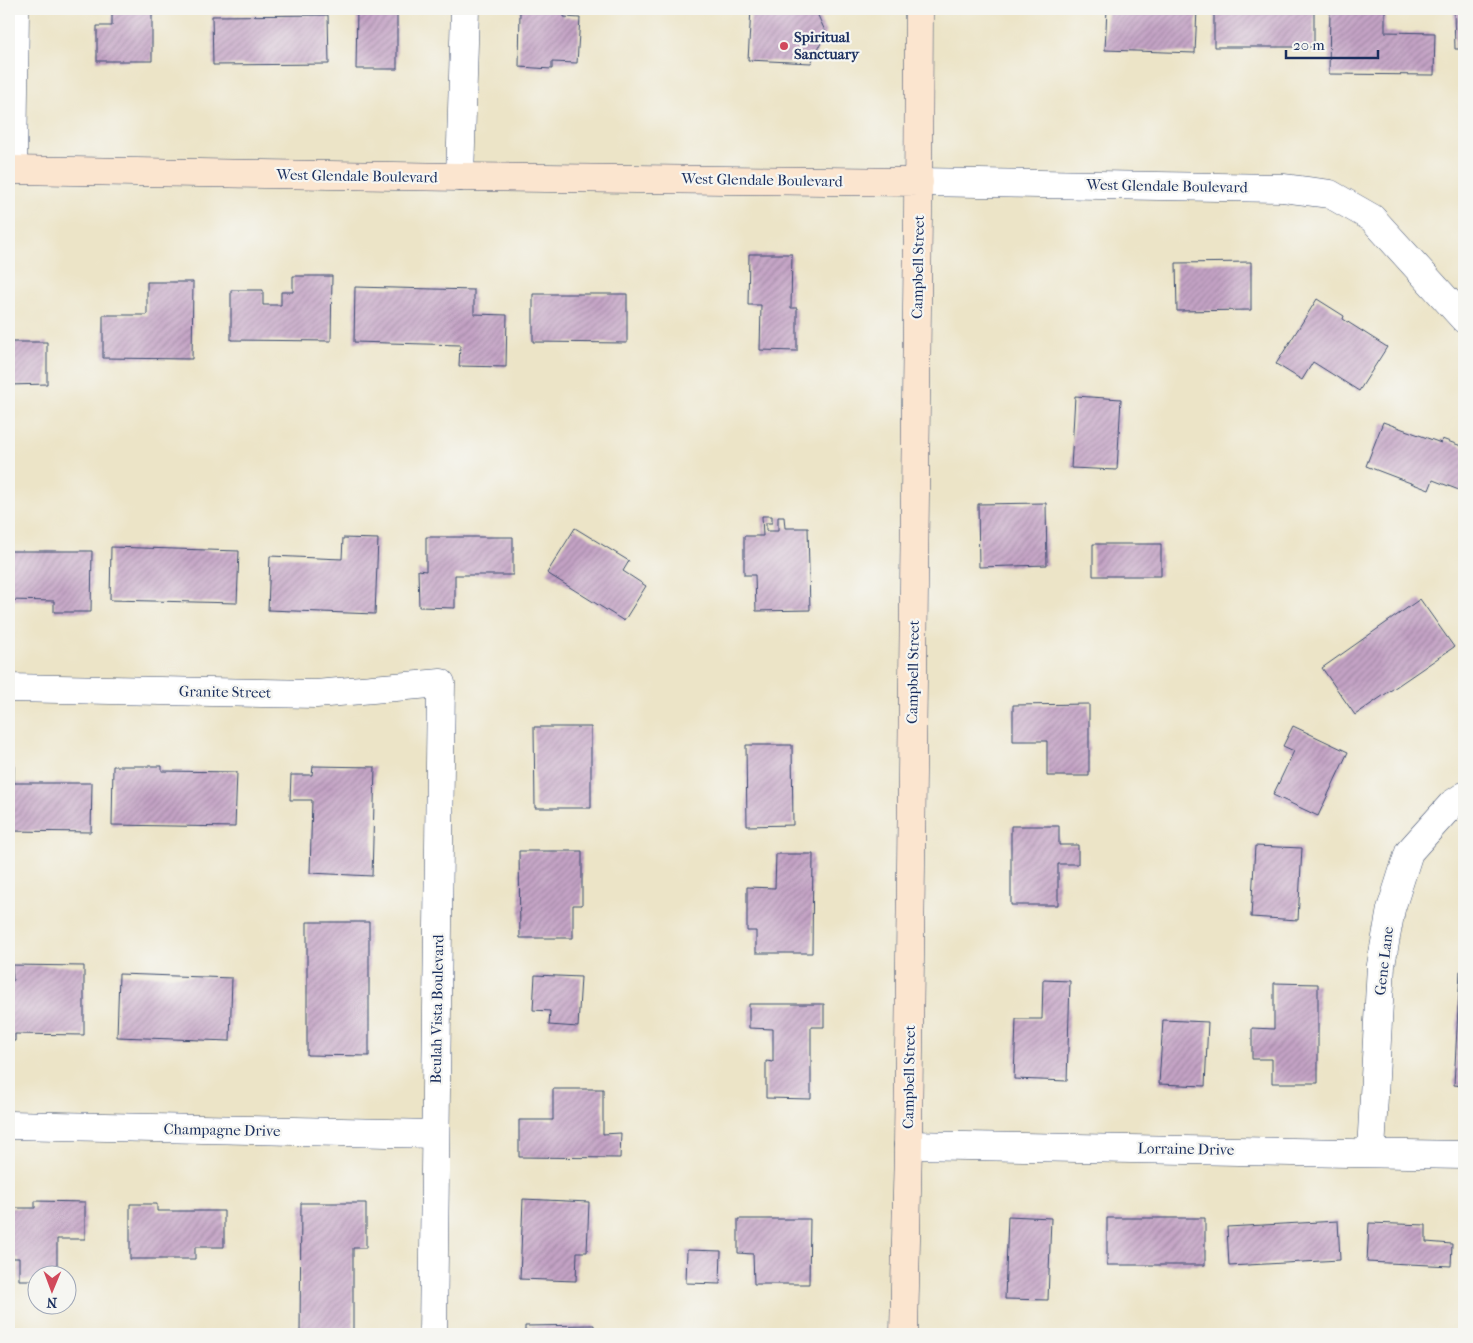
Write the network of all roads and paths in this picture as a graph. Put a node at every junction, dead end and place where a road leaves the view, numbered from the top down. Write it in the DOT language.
graph roads {
  1 [pos="15,9"];
  2 [pos="465,9"];
  3 [pos="919,9"];
  4 [pos="11,170"];
  5 [pos="460,177"];
  6 [pos="919,182"];
  7 [pos="1464,319"];
  8 [pos="441,683"];
  9 [pos="9,688"];
  10 [pos="1464,796"];
  11 [pos="9,1125"];
  12 [pos="435,1134"];
  13 [pos="908,1145"];
  14 [pos="1371,1152"];
  15 [pos="1464,1155"];
  16 [pos="433,1334"];
  17 [pos="904,1334"];
  1 -- 4 [label="street"];
  2 -- 5 [label="street"];
  3 -- 6 [label="main road, Campbell Street"];
  4 -- 5 [label="main road, West Glendale Boulevard"];
  5 -- 6 [label="main road, West Glendale Boulevard"];
  6 -- 7 [label="street, West Glendale Boulevard"];
  6 -- 13 [label="main road, Campbell Street"];
  8 -- 9 [label="street, Granite Street"];
  8 -- 12 [label="street, Beulah Vista Boulevard"];
  10 -- 14 [label="street, Gene Lane"];
  11 -- 12 [label="street, Champagne Drive"];
  12 -- 16 [label="street, Beulah Vista Boulevard"];
  13 -- 14 [label="street, Lorraine Drive"];
  13 -- 17 [label="main road, Campbell Street"];
  14 -- 15 [label="street, Lorraine Drive"];
}
